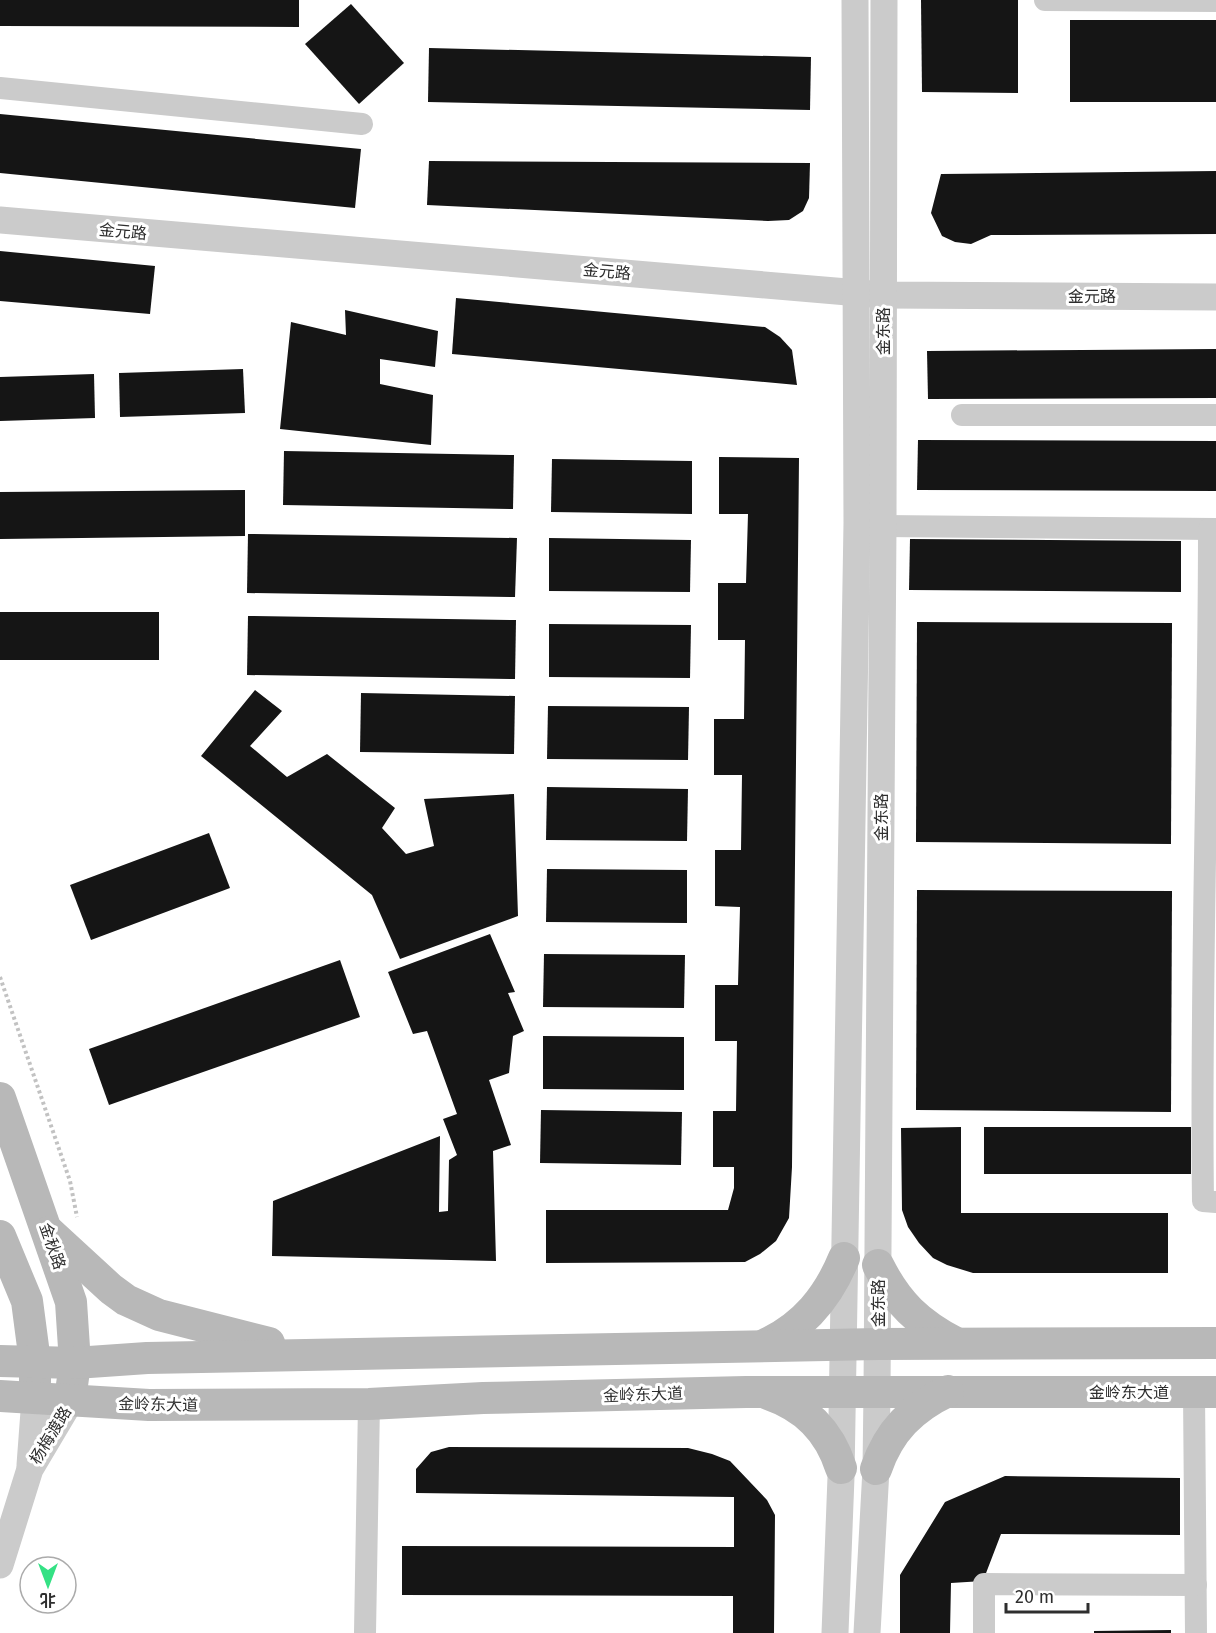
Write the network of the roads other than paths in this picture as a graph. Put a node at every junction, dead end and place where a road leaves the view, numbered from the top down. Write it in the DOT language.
graph roads {
  1 [pos="855,0"];
  2 [pos="884,0"];
  3 [pos="1045,0"];
  4 [pos="1216,1"];
  5 [pos="0,88"];
  6 [pos="362,124"];
  7 [pos="0,220"];
  8 [pos="856,292"];
  9 [pos="883,295"];
  10 [pos="1216,297"];
  11 [pos="962,415"];
  12 [pos="1216,415"];
  13 [pos="883,526"];
  14 [pos="1212,529"];
  15 [pos="1212,622"];
  16 [pos="1212,721"];
  17 [pos="1211,823"];
  18 [pos="1210,913"];
  19 [pos="1210,1014"];
  20 [pos="0,1098"];
  21 [pos="1209,1110"];
  22 [pos="1216,1202"];
  23 [pos="48,1230"];
  24 [pos="0,1236"];
  25 [pos="844,1258"];
  26 [pos="878,1265"];
  27 [pos="956,1343"];
  28 [pos="1216,1343"];
  29 [pos="878,1344"];
  30 [pos="843,1345"];
  31 [pos="761,1346"];
  32 [pos="317,1354"];
  33 [pos="0,1361"];
  34 [pos="35,1362"];
  35 [pos="75,1363"];
  36 [pos="842,1391"];
  37 [pos="877,1391"];
  38 [pos="950,1391"];
  39 [pos="746,1392"];
  40 [pos="1205,1392"];
  41 [pos="0,1396"];
  42 [pos="35,1398"];
  43 [pos="71,1400"];
  44 [pos="369,1404"];
  45 [pos="842,1468"];
  46 [pos="30,1469"];
  47 [pos="876,1469"];
  48 [pos="0,1564"];
  49 [pos="1196,1585"];
  50 [pos="364,1633"];
  51 [pos="836,1633"];
  52 [pos="867,1633"];
  53 [pos="984,1633"];
  54 [pos="1196,1633"];
  1 -- 8 [label="street, 金东路"];
  2 -- 9 [label="street, 金东路"];
  3 -- 4 [label="street"];
  5 -- 6 [label="street"];
  7 -- 8 [label="street, 金元路"];
  8 -- 9 [label="street, 金元路"];
  8 -- 25 [label="street, 金东路"];
  9 -- 10 [label="street, 金元路"];
  9 -- 13 [label="street, 金东路"];
  11 -- 12 [label="street"];
  13 -- 14 [label="street"];
  13 -- 26 [label="street, 金东路"];
  14 -- 15 [label="street"];
  15 -- 16 [label="street"];
  16 -- 17 [label="street"];
  17 -- 18 [label="street"];
  18 -- 19 [label="street"];
  19 -- 21 [label="street"];
  20 -- 23 [label="main road, 金秋路"];
  21 -- 22 [label="street"];
  23 -- 32 [label="main road"];
  23 -- 35 [label="main road, 金秋路"];
  24 -- 34 [label="main road"];
  25 -- 30 [label="street, 金东路"];
  25 -- 31 [label="main road"];
  26 -- 27 [label="main road"];
  26 -- 29 [label="street, 金东路"];
  27 -- 28 [label="main road"];
  27 -- 29 [label="main road"];
  29 -- 30 [label="main road"];
  29 -- 37 [label="street, 金东路"];
  30 -- 31 [label="main road"];
  30 -- 36 [label="street, 金东路"];
  31 -- 32 [label="main road"];
  32 -- 35 [label="main road"];
  33 -- 34 [label="main road"];
  34 -- 35 [label="main road"];
  34 -- 42 [label="main road"];
  35 -- 43 [label="main road, 金秋路"];
  36 -- 37 [label="main road, 金岭东大道"];
  36 -- 39 [label="main road, 金岭东大道"];
  36 -- 45 [label="street, 金东路"];
  37 -- 38 [label="main road, 金岭东大道"];
  37 -- 47 [label="street, 金东路"];
  38 -- 40 [label="main road, 金岭东大道"];
  38 -- 47 [label="main road"];
  39 -- 44 [label="main road, 金岭东大道"];
  39 -- 45 [label="main road"];
  40 -- 49 [label="street"];
  41 -- 42 [label="main road, 金岭东大道"];
  42 -- 43 [label="main road, 金岭东大道"];
  42 -- 46 [label="street, 杨梅渡路"];
  43 -- 44 [label="main road, 金岭东大道"];
  43 -- 46 [label="street, 杨梅渡路"];
  44 -- 50 [label="street"];
  45 -- 51 [label="street, 金东路"];
  46 -- 48 [label="street, 杨梅渡路"];
  47 -- 52 [label="street, 金东路"];
  49 -- 53 [label="street"];
  49 -- 54 [label="street"];
}
